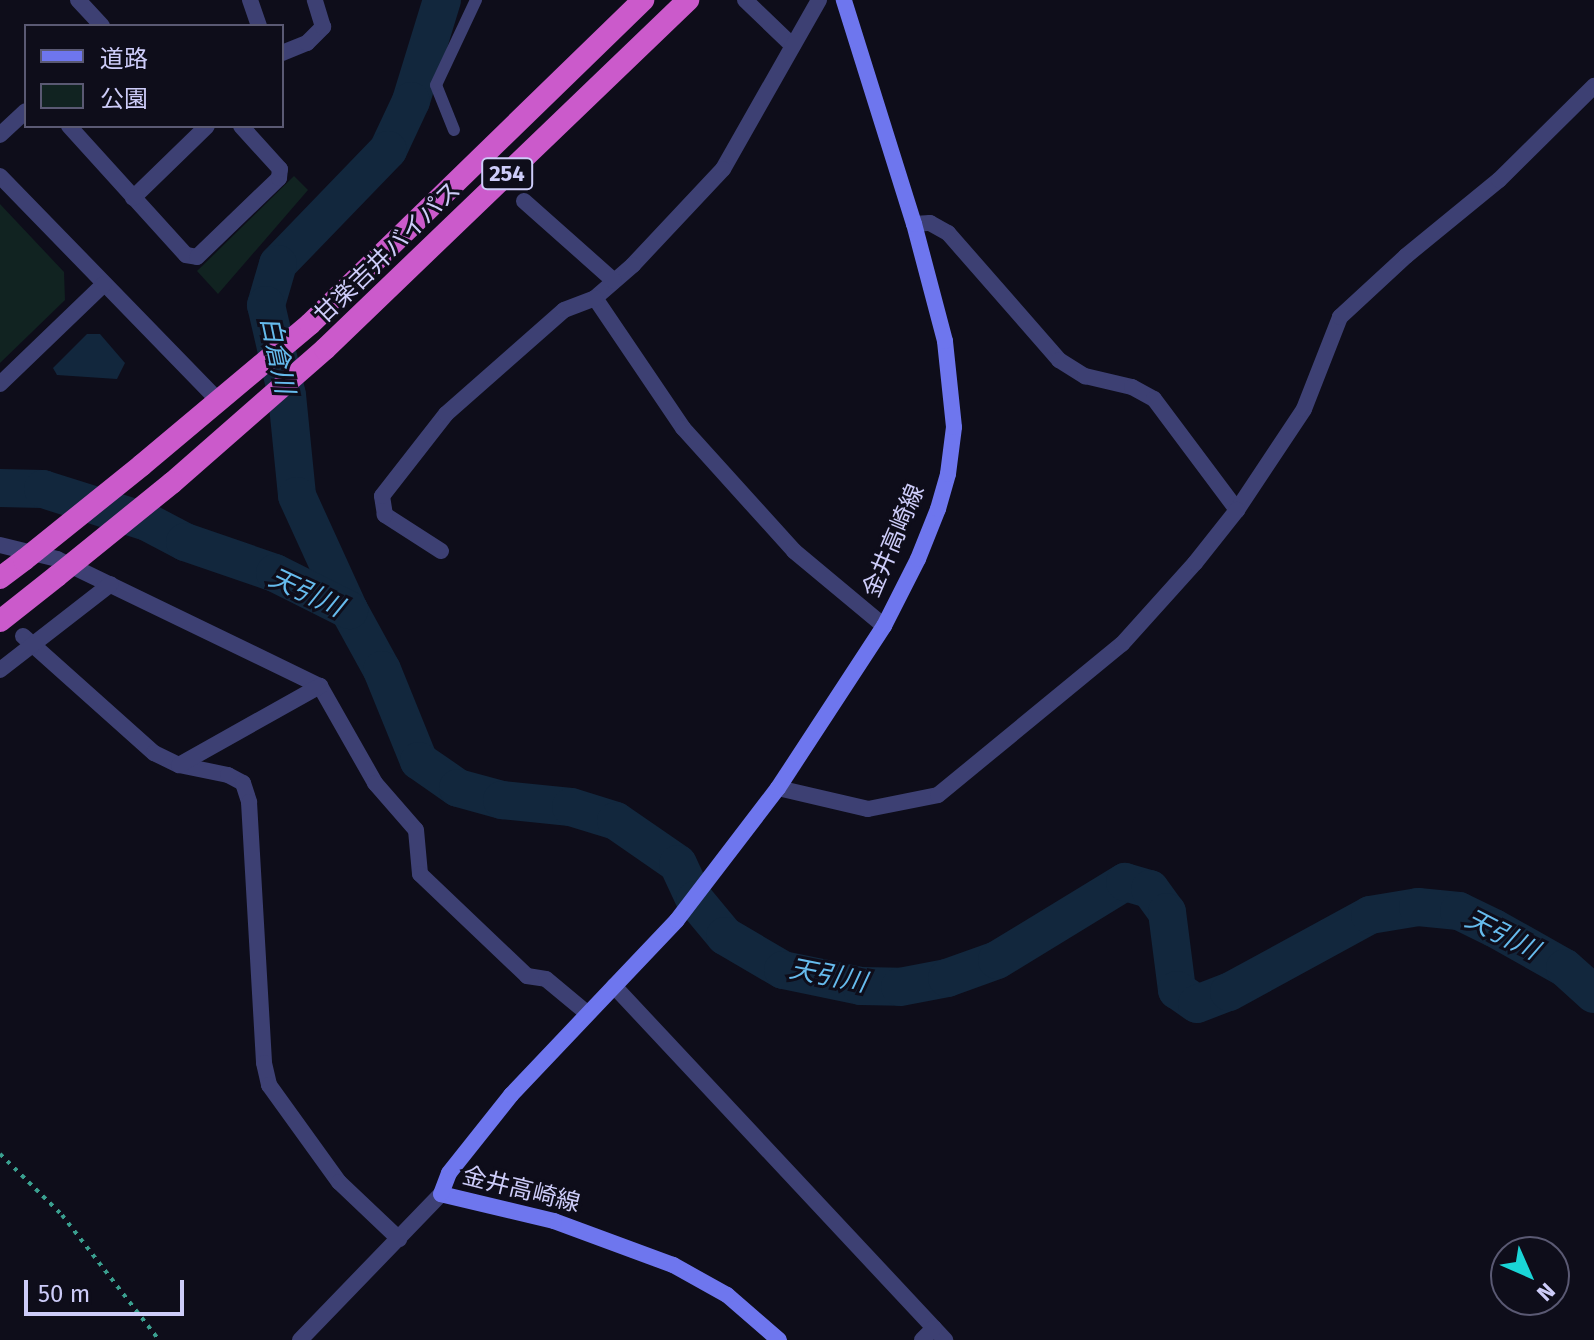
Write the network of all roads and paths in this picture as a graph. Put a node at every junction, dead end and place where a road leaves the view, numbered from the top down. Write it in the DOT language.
graph roads {
  1 [pos="78,0"];
  2 [pos="250,0"];
  3 [pos="315,0"];
  4 [pos="476,0"];
  5 [pos="643,0"];
  6 [pos="688,0"];
  7 [pos="745,0"];
  8 [pos="819,0"];
  9 [pos="844,0"];
  10 [pos="100,24"];
  11 [pos="258,24"];
  12 [pos="793,46"];
  13 [pos="284,52"];
  14 [pos="1594,86"];
  15 [pos="24,113"];
  16 [pos="71,128"];
  17 [pos="243,128"];
  18 [pos="199,129"];
  19 [pos="454,130"];
  20 [pos="0,135"];
  21 [pos="0,176"];
  22 [pos="133,198"];
  23 [pos="524,201"];
  24 [pos="914,224"];
  25 [pos="614,281"];
  26 [pos="104,284"];
  27 [pos="595,298"];
  28 [pos="0,384"];
  29 [pos="220,402"];
  30 [pos="1237,510"];
  31 [pos="0,545"];
  32 [pos="441,551"];
  33 [pos="0,578"];
  34 [pos="111,584"];
  35 [pos="0,621"];
  36 [pos="884,626"];
  37 [pos="28,640"];
  38 [pos="0,670"];
  39 [pos="320,686"];
  40 [pos="179,765"];
  41 [pos="778,788"];
  42 [pos="614,986"];
  43 [pos="587,1013"];
  44 [pos="0,1154"];
  45 [pos="441,1194"];
  46 [pos="399,1239"];
  47 [pos="934,1336"];
  48 [pos="159,1340"];
  49 [pos="300,1340"];
  50 [pos="779,1340"];
  1 -- 10 [label="street"];
  2 -- 11 [label="street"];
  3 -- 13 [label="street"];
  4 -- 19 [label="lane"];
  5 -- 29 [label="highway, 甘楽吉井バイパス / 254"];
  6 -- 35 [label="highway, 甘楽吉井バイパス / 254, bridge"];
  7 -- 12 [label="street"];
  8 -- 12 [label="street"];
  9 -- 24 [label="main road, 金井高崎線"];
  12 -- 25 [label="street"];
  14 -- 30 [label="street"];
  15 -- 20 [label="street"];
  16 -- 22 [label="street"];
  17 -- 22 [label="street"];
  18 -- 22 [label="street"];
  21 -- 26 [label="street"];
  23 -- 25 [label="street"];
  24 -- 30 [label="street"];
  24 -- 36 [label="main road, 金井高崎線"];
  25 -- 27 [label="street"];
  26 -- 28 [label="street"];
  26 -- 29 [label="street"];
  27 -- 32 [label="street"];
  27 -- 36 [label="street"];
  29 -- 33 [label="highway, 甘楽吉井バイパス / 254, bridge"];
  30 -- 41 [label="street"];
  31 -- 34 [label="street"];
  34 -- 37 [label="street"];
  34 -- 39 [label="street"];
  36 -- 41 [label="main road, 金井高崎線"];
  37 -- 38 [label="street"];
  37 -- 40 [label="street"];
  39 -- 40 [label="street"];
  39 -- 43 [label="street"];
  40 -- 46 [label="street"];
  41 -- 42 [label="main road, 金井高崎線"];
  42 -- 43 [label="main road, 金井高崎線"];
  42 -- 47 [label="street"];
  43 -- 45 [label="main road, 金井高崎線"];
  44 -- 48 [label="path"];
  45 -- 46 [label="street"];
  45 -- 50 [label="main road, 金井高崎線"];
  46 -- 49 [label="street"];
}
